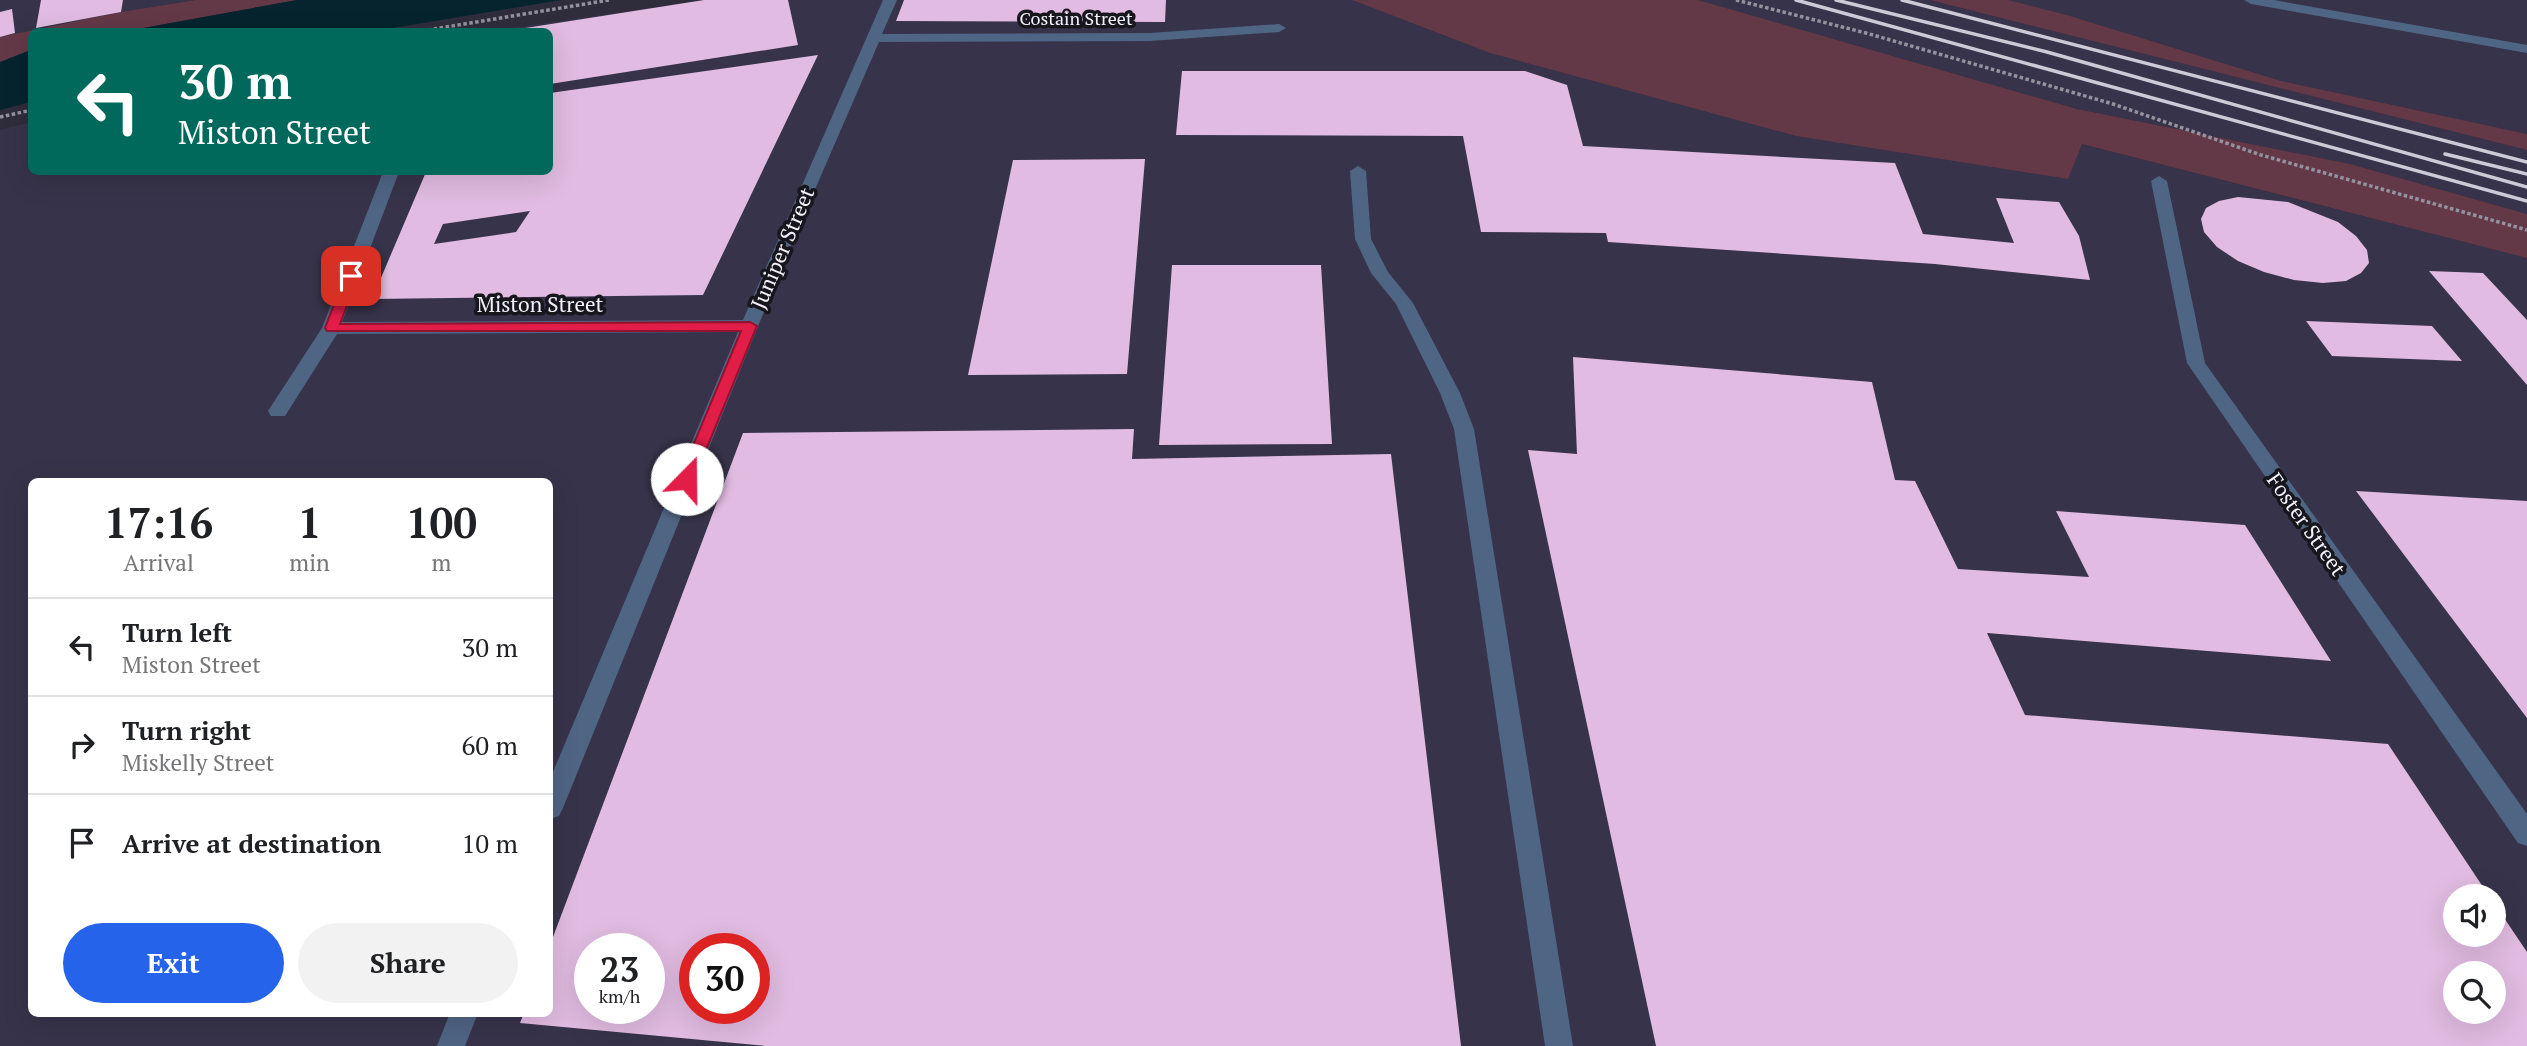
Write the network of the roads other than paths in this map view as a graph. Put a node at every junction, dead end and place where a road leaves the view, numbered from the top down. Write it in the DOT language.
graph roads {
  1 [pos="890,0"];
  2 [pos="2251,0"];
  3 [pos="1279,28"];
  4 [pos="873,38"];
  5 [pos="2527,49"];
  6 [pos="1358,171"];
  7 [pos="390,175"];
  8 [pos="2159,181"];
  9 [pos="750,326"];
  10 [pos="331,328"];
  11 [pos="278,411"];
  12 [pos="553,801"];
  13 [pos="2527,835"];
  14 [pos="462,1017"];
  15 [pos="451,1046"];
  16 [pos="1559,1046"];
  1 -- 4 [label="street, Juniper Street"];
  2 -- 5 [label="street"];
  3 -- 4 [label="street, Costain Street"];
  4 -- 9 [label="street, Juniper Street"];
  6 -- 16 [label="street"];
  7 -- 10 [label="street"];
  8 -- 13 [label="street, Foster Street"];
  9 -- 10 [label="street, Miston Street"];
  9 -- 12 [label="street, Juniper Street"];
  10 -- 11 [label="street"];
  14 -- 15 [label="street"];
}
